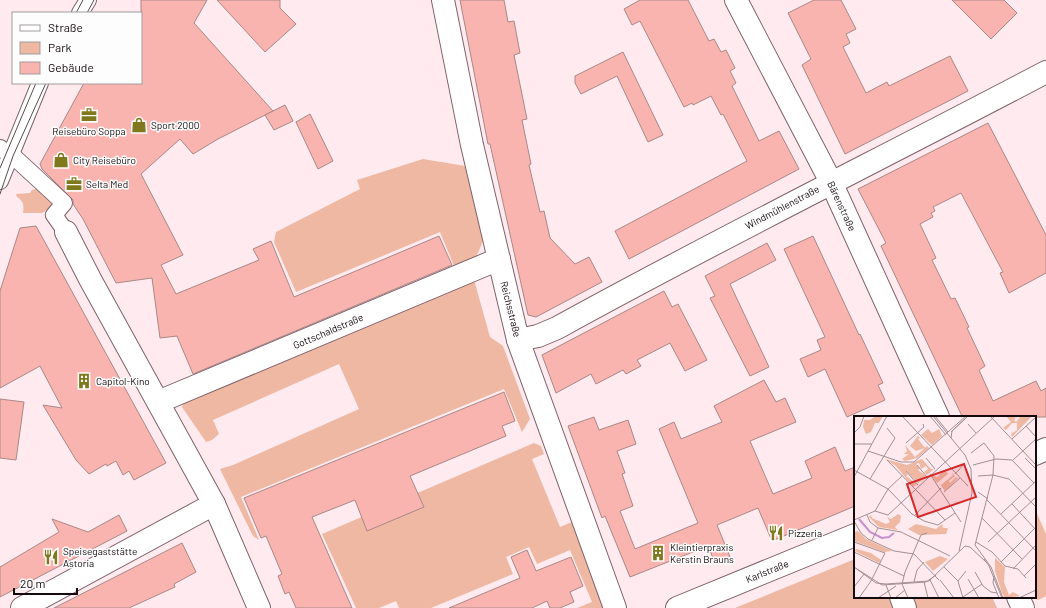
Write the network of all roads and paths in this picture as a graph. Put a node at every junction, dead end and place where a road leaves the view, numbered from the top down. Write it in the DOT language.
graph roads {
  1 [pos="88,0"];
  2 [pos="443,0"];
  3 [pos="736,0"];
  4 [pos="81,12"];
  5 [pos="1046,72"];
  6 [pos="39,84"];
  7 [pos="5,151"];
  8 [pos="0,182"];
  9 [pos="831,182"];
  10 [pos="66,232"];
  11 [pos="499,259"];
  12 [pos="518,340"];
  13 [pos="158,402"];
  14 [pos="938,416"];
  15 [pos="1046,449"];
  16 [pos="1036,454"];
  17 [pos="214,504"];
  18 [pos="854,535"];
  19 [pos="900,598"];
  20 [pos="1018,598"];
  21 [pos="22,608"];
  22 [pos="259,608"];
  23 [pos="615,608"];
  24 [pos="679,608"];
  25 [pos="905,608"];
  26 [pos="1023,608"];
  1 -- 4 [label="street"];
  2 -- 11 [label="street, Reichsstraße"];
  3 -- 9 [label="street, Bärenstraße"];
  5 -- 9 [label="street, Windmühlenstraße"];
  6 -- 7 [label="street"];
  7 -- 8 [label="street"];
  7 -- 10 [label="street"];
  9 -- 12 [label="street, Windmühlenstraße"];
  9 -- 14 [label="street, Bärenstraße"];
  10 -- 13 [label="street"];
  11 -- 12 [label="street, Reichsstraße"];
  11 -- 13 [label="street, Gottschaldstraße"];
  12 -- 23 [label="street, Reichsstraße"];
  13 -- 17 [label="street"];
  15 -- 16 [label="street"];
  17 -- 21 [label="street"];
  17 -- 22 [label="street"];
  18 -- 24 [label="street, Karlstraße"];
  19 -- 25 [label="street"];
  20 -- 26 [label="street"];
}
